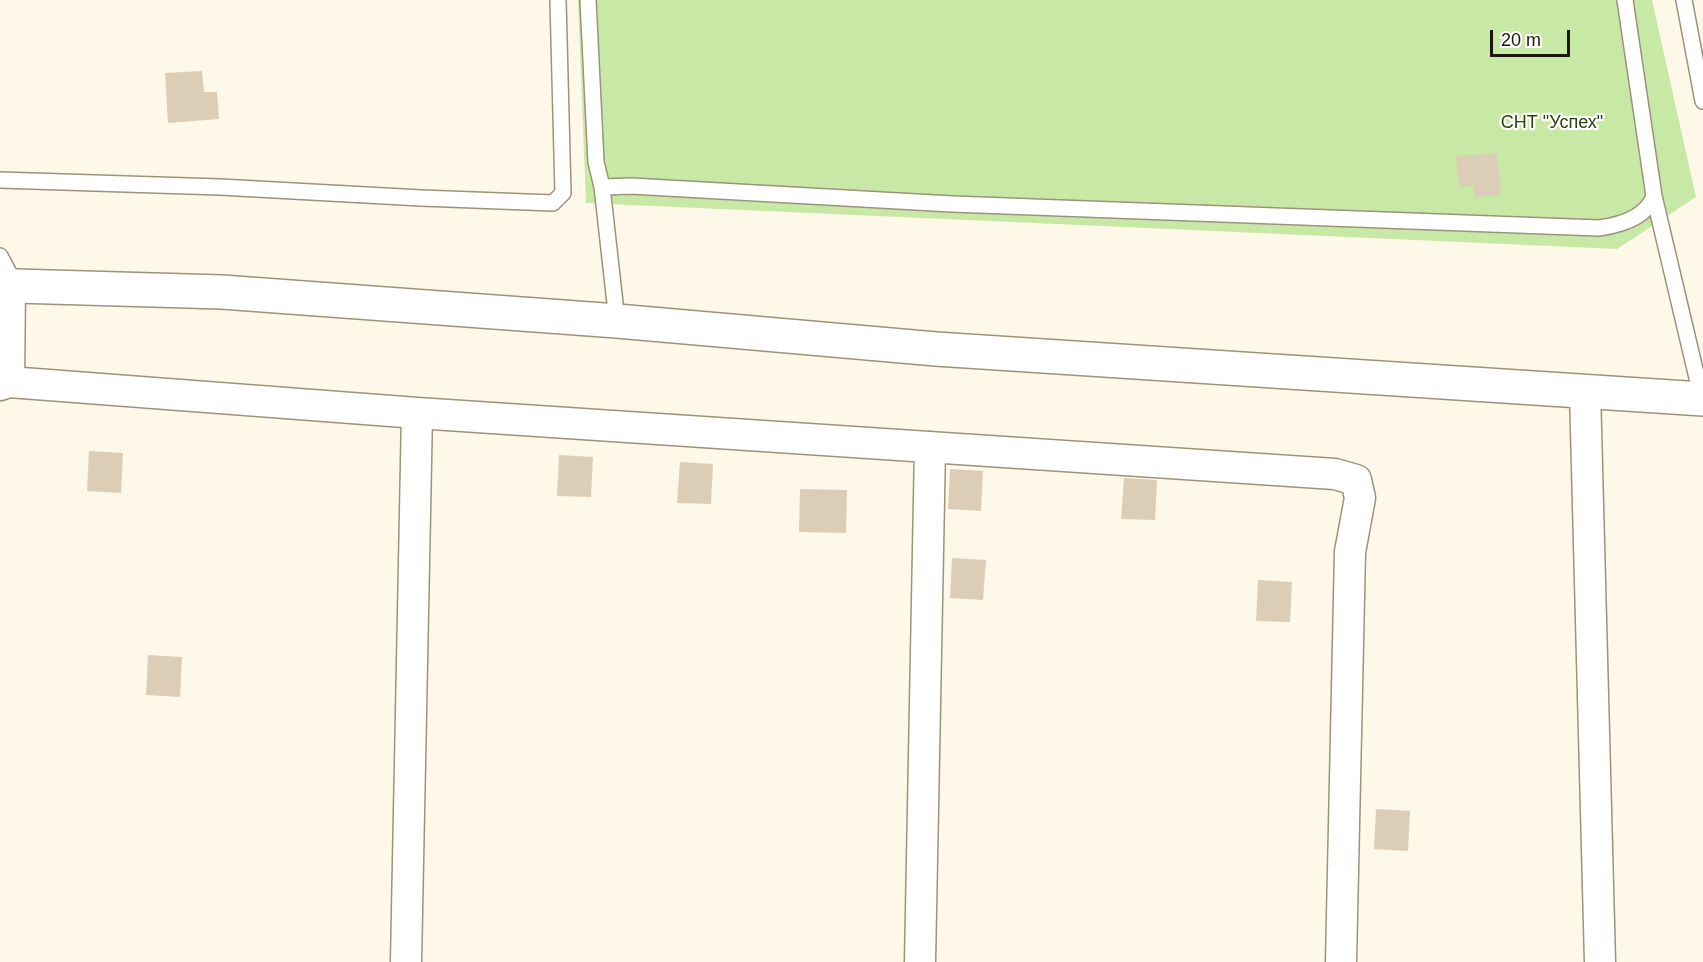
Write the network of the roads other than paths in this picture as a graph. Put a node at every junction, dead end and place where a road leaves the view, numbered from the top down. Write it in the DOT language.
graph roads {
  1 [pos="558,0"];
  2 [pos="588,0"];
  3 [pos="1625,0"];
  4 [pos="1684,0"];
  5 [pos="1703,101"];
  6 [pos="0,180"];
  7 [pos="602,187"];
  8 [pos="1654,196"];
  9 [pos="0,256"];
  10 [pos="9,287"];
  11 [pos="617,321"];
  12 [pos="4,383"];
  13 [pos="1585,391"];
  14 [pos="1703,399"];
  15 [pos="417,413"];
  16 [pos="930,447"];
  17 [pos="406,962"];
  18 [pos="920,962"];
  19 [pos="1341,962"];
  20 [pos="1600,962"];
  1 -- 6 [label="lane"];
  2 -- 7 [label="lane"];
  3 -- 8 [label="lane"];
  4 -- 5 [label="lane"];
  7 -- 8 [label="lane"];
  7 -- 11 [label="lane"];
  8 -- 14 [label="lane"];
  9 -- 10 [label="lane"];
  10 -- 11 [label="street"];
  10 -- 12 [label="street"];
  11 -- 13 [label="street"];
  12 -- 15 [label="street"];
  13 -- 14 [label="street"];
  13 -- 20 [label="street"];
  15 -- 16 [label="street"];
  15 -- 17 [label="street"];
  16 -- 18 [label="street"];
  16 -- 19 [label="street"];
}
